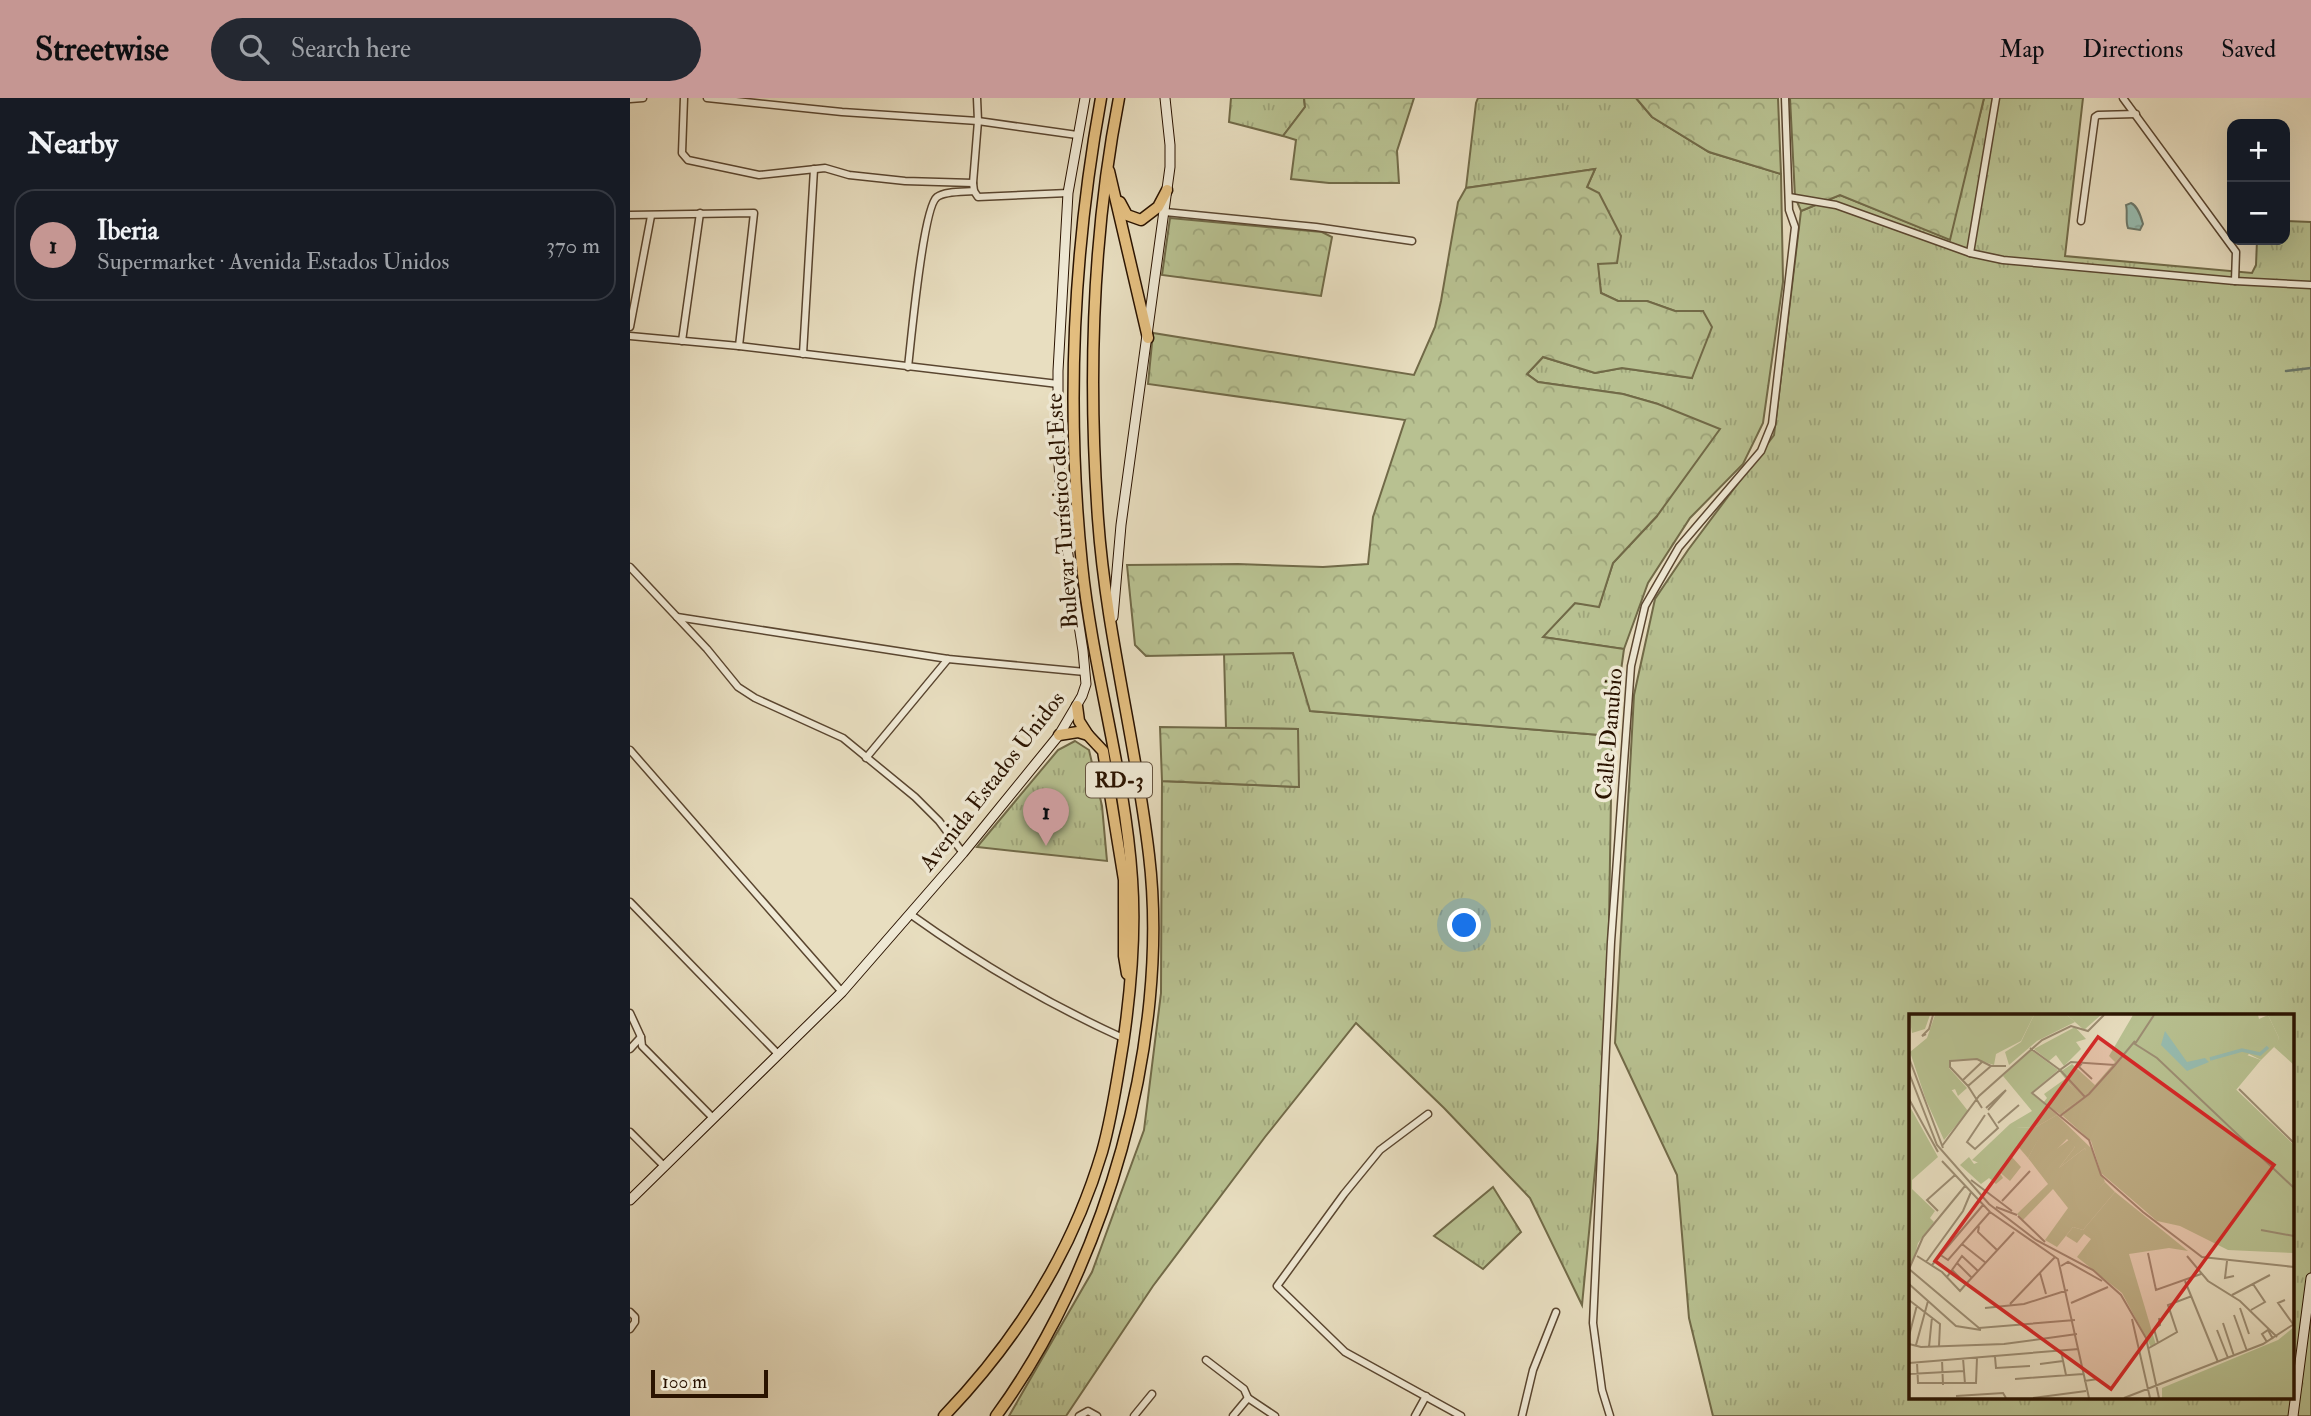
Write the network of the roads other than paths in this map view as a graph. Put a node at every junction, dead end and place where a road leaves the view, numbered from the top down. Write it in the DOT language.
graph roads {
  1 [pos="643,98"];
  2 [pos="684,98"];
  3 [pos="706,98"];
  4 [pos="977,98"];
  5 [pos="1085,98"];
  6 [pos="1101,98"];
  7 [pos="1119,98"];
  8 [pos="1165,98"];
  9 [pos="1785,98"];
  10 [pos="1996,98"];
  11 [pos="2123,98"];
  12 [pos="630,99"];
  13 [pos="2136,114"];
  14 [pos="978,121"];
  15 [pos="1077,135"];
  16 [pos="1107,162"];
  17 [pos="814,169"];
  18 [pos="974,187"];
  19 [pos="1167,190"];
  20 [pos="1114,192"];
  21 [pos="1068,193"];
  22 [pos="1789,197"];
  23 [pos="1165,212"];
  24 [pos="700,213"];
  25 [pos="630,215"];
  26 [pos="651,216"];
  27 [pos="2081,221"];
  28 [pos="1412,241"];
  29 [pos="1970,253"];
  30 [pos="2235,281"];
  31 [pos="2311,285"];
  32 [pos="630,327"];
  33 [pos="630,336"];
  34 [pos="1148,338"];
  35 [pos="682,341"];
  36 [pos="739,346"];
  37 [pos="803,354"];
  38 [pos="908,366"];
  39 [pos="1058,384"];
  40 [pos="630,567"];
  41 [pos="675,617"];
  42 [pos="1112,629"];
  43 [pos="948,659"];
  44 [pos="1084,672"];
  45 [pos="1077,706"];
  46 [pos="1059,735"];
  47 [pos="1088,735"];
  48 [pos="630,750"];
  49 [pos="866,758"];
  50 [pos="963,853"];
  51 [pos="630,902"];
  52 [pos="911,914"];
  53 [pos="1130,990"];
  54 [pos="842,992"];
  55 [pos="630,1013"];
  56 [pos="641,1037"];
  57 [pos="1124,1038"];
  58 [pos="630,1049"];
  59 [pos="778,1054"];
  60 [pos="1428,1114"];
  61 [pos="713,1118"];
  62 [pos="630,1132"];
  63 [pos="664,1166"];
  64 [pos="630,1200"];
  65 [pos="2311,1278"];
  66 [pos="630,1312"];
  67 [pos="1556,1312"];
  68 [pos="630,1329"];
  69 [pos="1206,1360"];
  70 [pos="1152,1394"];
  71 [pos="1426,1396"];
  72 [pos="1248,1398"];
  73 [pos="944,1416"];
  74 [pos="996,1416"];
  75 [pos="1079,1416"];
  76 [pos="1097,1416"];
  77 [pos="1134,1416"];
  78 [pos="1233,1416"];
  79 [pos="1275,1416"];
  80 [pos="1415,1416"];
  81 [pos="1461,1416"];
  82 [pos="1522,1416"];
  83 [pos="1610,1416"];
  84 [pos="2293,1416"];
  1 -- 12 [label="street"];
  2 -- 17 [label="street"];
  3 -- 14 [label="street"];
  4 -- 14 [label="street"];
  5 -- 15 [label="street, Avenida Estados Unidos"];
  6 -- 53 [label="highway, Bulevar Turístico del Este / RD-3"];
  7 -- 16 [label="highway, Bulevar Turístico del Este / RD-3"];
  8 -- 19 [label="street"];
  9 -- 22 [label="street, Calle Danubio"];
  10 -- 29 [label="street"];
  11 -- 13 [label="street"];
  13 -- 27 [label="street"];
  13 -- 30 [label="street"];
  14 -- 15 [label="street"];
  14 -- 18 [label="street"];
  15 -- 21 [label="street, Avenida Estados Unidos"];
  16 -- 20 [label="highway"];
  16 -- 42 [label="highway, Bulevar Turístico del Este / RD-3"];
  17 -- 18 [label="street"];
  17 -- 37 [label="street"];
  18 -- 21 [label="street"];
  18 -- 38 [label="street"];
  19 -- 20 [label="highway"];
  19 -- 23 [label="street"];
  20 -- 34 [label="highway"];
  21 -- 39 [label="street, Avenida Estados Unidos"];
  22 -- 29 [label="street"];
  22 -- 83 [label="street, Calle Danubio"];
  23 -- 28 [label="street"];
  23 -- 34 [label="street"];
  24 -- 26 [label="street"];
  24 -- 35 [label="street"];
  24 -- 36 [label="street"];
  25 -- 26 [label="street"];
  26 -- 32 [label="street"];
  29 -- 30 [label="street"];
  30 -- 31 [label="street"];
  33 -- 35 [label="street"];
  34 -- 42 [label="street"];
  35 -- 36 [label="street"];
  36 -- 37 [label="street"];
  37 -- 38 [label="street"];
  38 -- 39 [label="street"];
  39 -- 44 [label="street, Avenida Estados Unidos"];
  40 -- 41 [label="street"];
  41 -- 43 [label="street"];
  41 -- 49 [label="street"];
  42 -- 74 [label="highway, Bulevar Turístico del Este / RD-3"];
  43 -- 44 [label="street"];
  43 -- 49 [label="street"];
  44 -- 45 [label="street, Avenida Estados Unidos"];
  45 -- 46 [label="street, Avenida Estados Unidos"];
  45 -- 47 [label="highway"];
  46 -- 47 [label="highway"];
  46 -- 50 [label="street, Avenida Estados Unidos"];
  47 -- 53 [label="highway"];
  48 -- 54 [label="street"];
  49 -- 50 [label="street"];
  50 -- 52 [label="street, Avenida Estados Unidos"];
  51 -- 59 [label="street"];
  52 -- 54 [label="street, Avenida Estados Unidos"];
  52 -- 57 [label="street"];
  53 -- 57 [label="highway, Bulevar Turístico del Este / RD-3"];
  54 -- 59 [label="street, Avenida Estados Unidos"];
  55 -- 56 [label="street"];
  56 -- 58 [label="street"];
  56 -- 61 [label="street"];
  57 -- 73 [label="highway, Bulevar Turístico del Este / RD-3"];
  59 -- 61 [label="street, Avenida Estados Unidos"];
  60 -- 71 [label="street"];
  61 -- 63 [label="street, Avenida Estados Unidos"];
  62 -- 63 [label="street"];
  63 -- 64 [label="street, Avenida Estados Unidos"];
  65 -- 84 [label="street"];
  66 -- 68 [label="street"];
  67 -- 82 [label="street"];
  69 -- 72 [label="street"];
  70 -- 77 [label="street"];
  71 -- 80 [label="street"];
  71 -- 81 [label="street"];
  72 -- 78 [label="street"];
  72 -- 79 [label="street"];
  75 -- 76 [label="street"];
}
